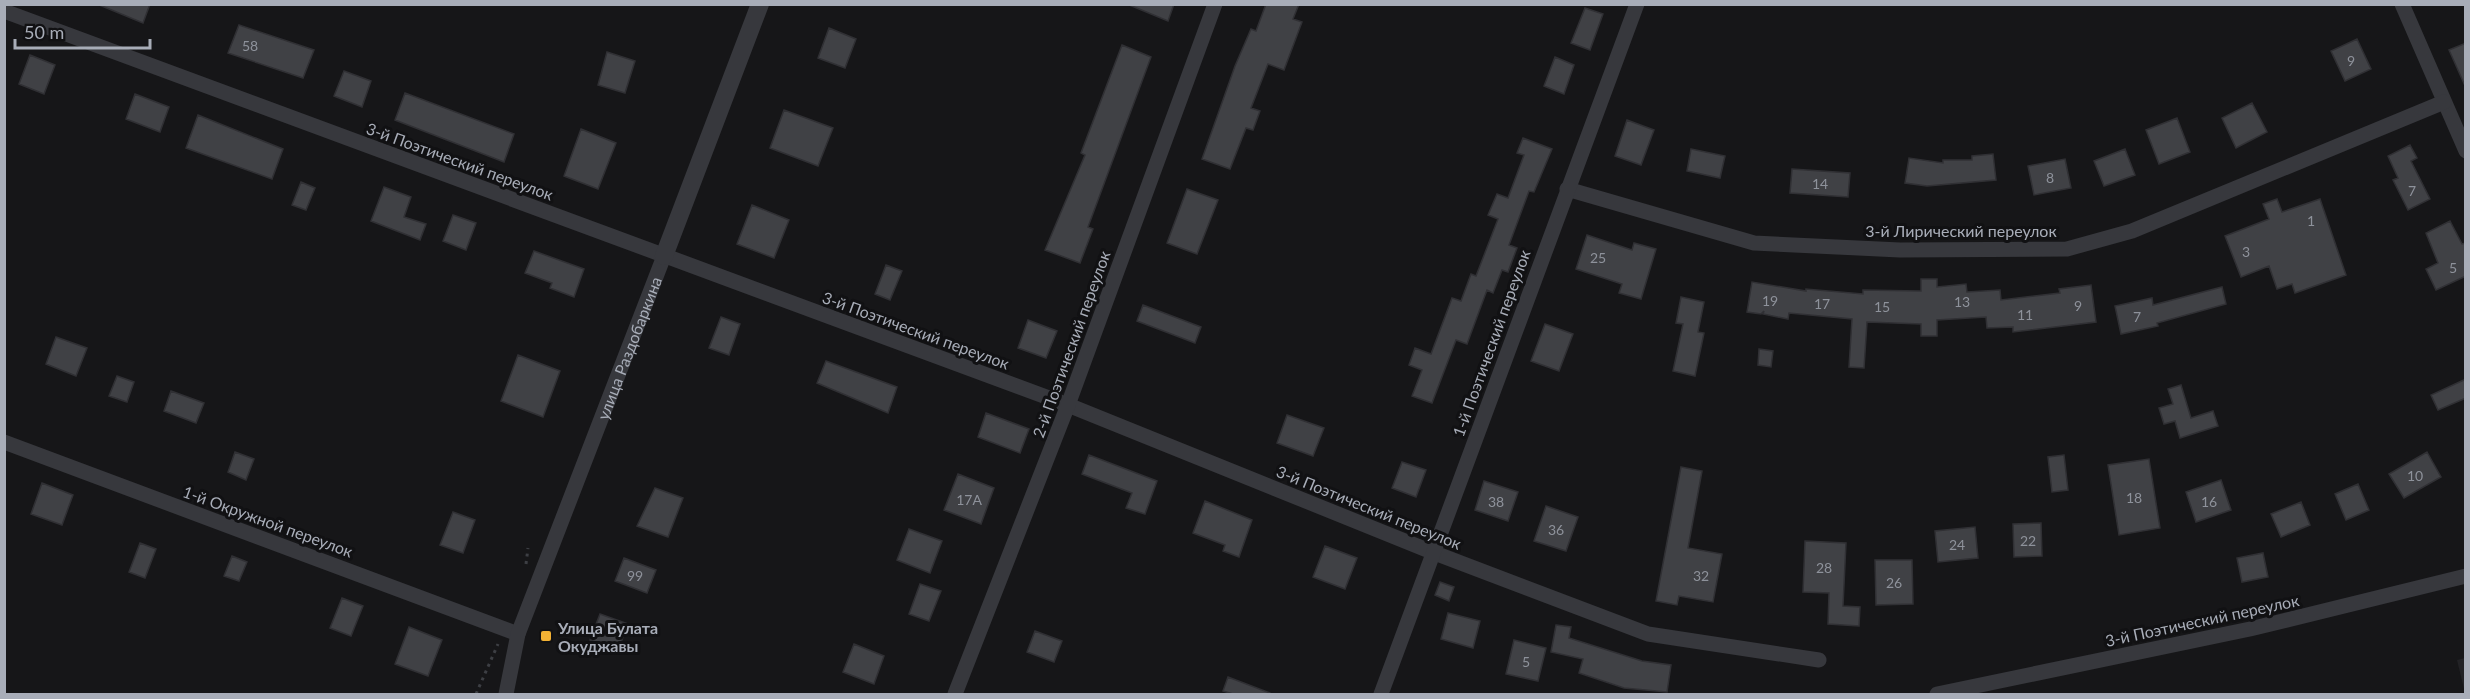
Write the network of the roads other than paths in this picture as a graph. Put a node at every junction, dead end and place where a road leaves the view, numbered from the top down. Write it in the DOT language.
graph roads {
  1 [pos="760,4"];
  2 [pos="1215,4"];
  3 [pos="1637,4"];
  4 [pos="2402,4"];
  5 [pos="4,11"];
  6 [pos="2444,102"];
  7 [pos="2466,151"];
  8 [pos="1567,189"];
  9 [pos="664,256"];
  10 [pos="1068,405"];
  11 [pos="4,442"];
  12 [pos="1432,552"];
  13 [pos="2466,576"];
  14 [pos="519,633"];
  15 [pos="1819,660"];
  16 [pos="506,694"];
  17 [pos="955,694"];
  18 [pos="1381,694"];
  19 [pos="1941,694"];
  1 -- 9 [label="street, улица Раздобаркина"];
  2 -- 10 [label="street, 2-й Поэтический переулок"];
  3 -- 8 [label="street, 1-й Поэтический переулок"];
  4 -- 6 [label="street"];
  5 -- 9 [label="street, 3-й Поэтический переулок"];
  6 -- 7 [label="street"];
  6 -- 8 [label="street, 3-й Лирический переулок"];
  8 -- 12 [label="street, 1-й Поэтический переулок"];
  9 -- 10 [label="street, 3-й Поэтический переулок"];
  9 -- 14 [label="street, улица Раздобаркина"];
  10 -- 12 [label="street, 3-й Поэтический переулок"];
  10 -- 17 [label="street, 2-й Поэтический переулок"];
  11 -- 14 [label="street, 1-й Окружной переулок"];
  12 -- 15 [label="street, 3-й Поэтический переулок"];
  12 -- 18 [label="street, 1-й Поэтический переулок"];
  13 -- 19 [label="street, 3-й Поэтический переулок"];
  14 -- 16 [label="street, улица Раздобаркина"];
}
